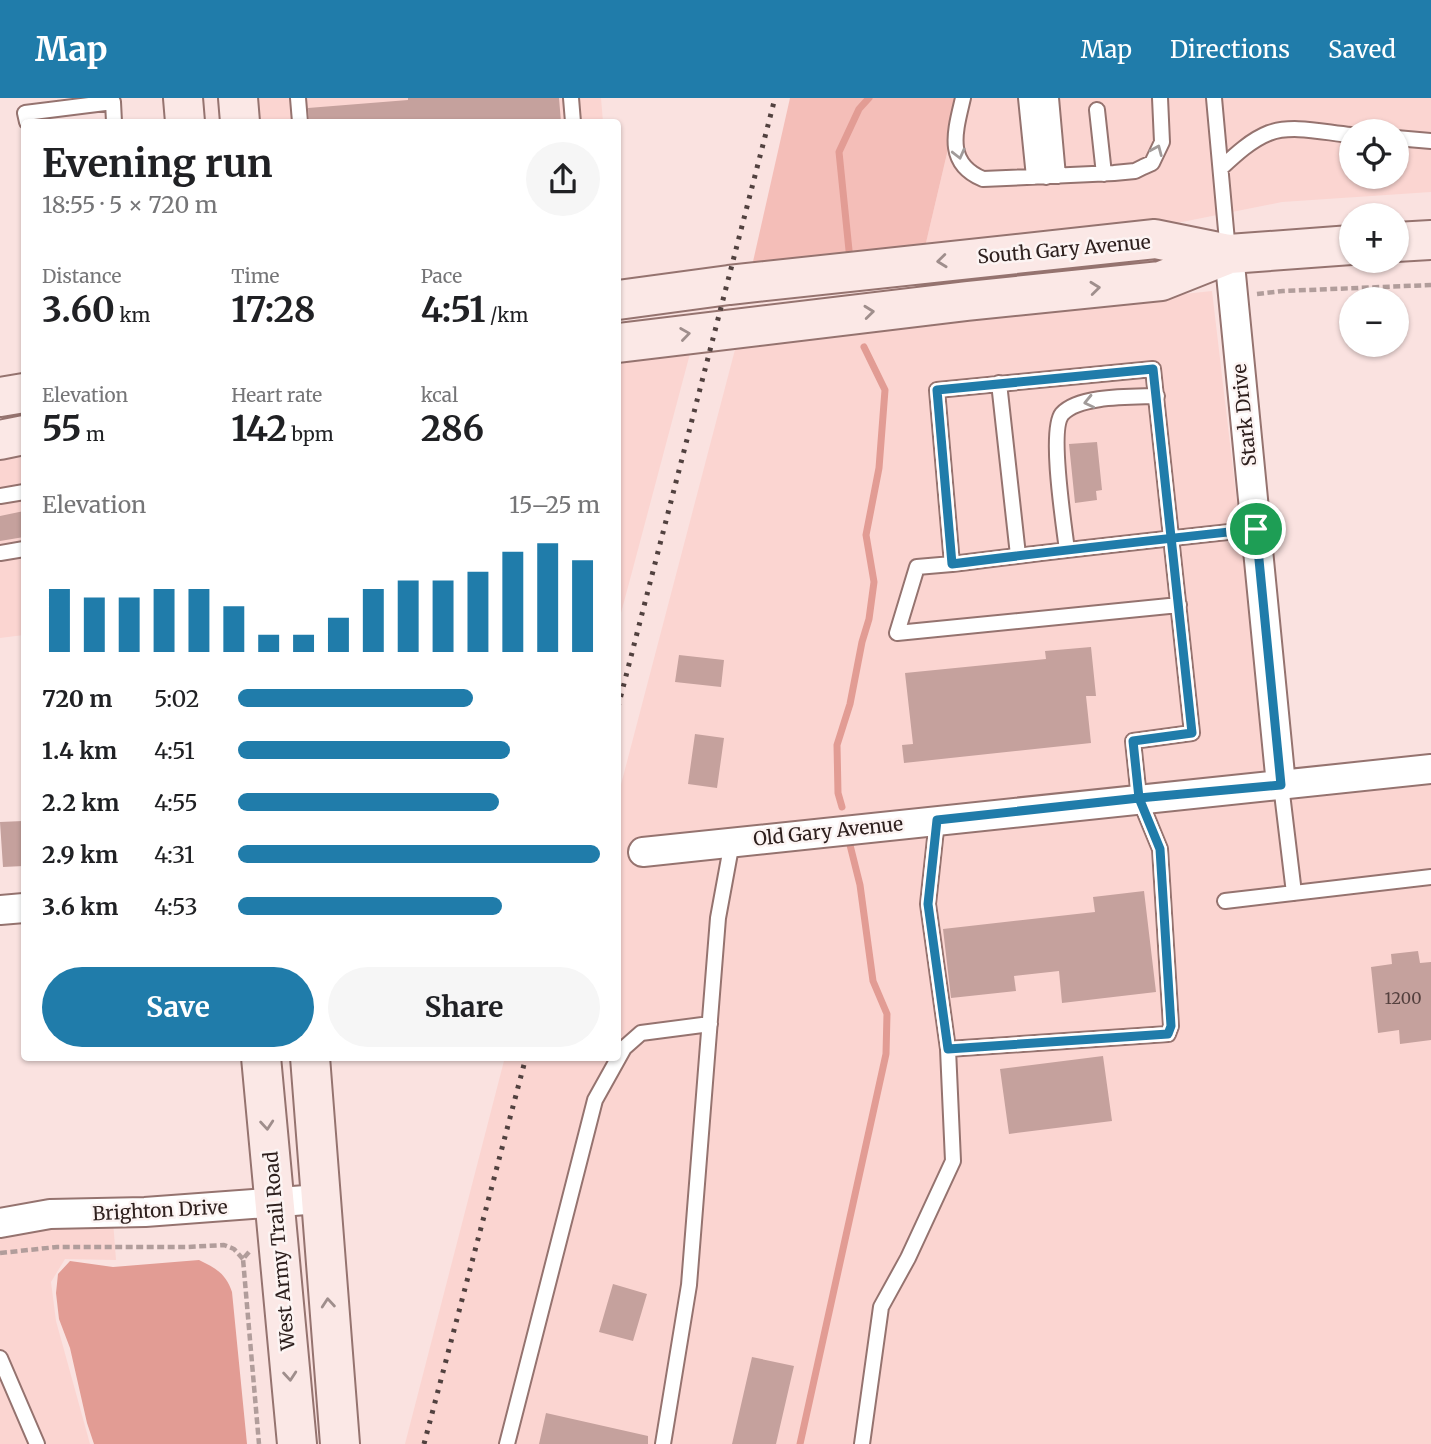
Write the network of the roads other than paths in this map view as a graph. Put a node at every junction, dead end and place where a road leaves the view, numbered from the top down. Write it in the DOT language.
graph roads {
  1 [pos="183,98"];
  2 [pos="238,98"];
  3 [pos="298,98"];
  4 [pos="571,98"];
  5 [pos="963,98"];
  6 [pos="1026,98"];
  7 [pos="1039,98"];
  8 [pos="1051,98"];
  9 [pos="1160,98"];
  10 [pos="1214,98"];
  11 [pos="1097,110"];
  12 [pos="26,119"];
  13 [pos="114,119"];
  14 [pos="185,119"];
  15 [pos="240,119"];
  16 [pos="300,119"];
  17 [pos="573,119"];
  18 [pos="1339,134"];
  19 [pos="1409,139"];
  20 [pos="1431,141"];
  21 [pos="1221,168"];
  22 [pos="1109,173"];
  23 [pos="1046,177"];
  24 [pos="1431,240"];
  25 [pos="1409,241"];
  26 [pos="1339,246"];
  27 [pos="1228,254"];
  28 [pos="621,300"];
  29 [pos="621,343"];
  30 [pos="999,383"];
  31 [pos="21,394"];
  32 [pos="1157,396"];
  33 [pos="0,397"];
  34 [pos="21,436"];
  35 [pos="0,440"];
  36 [pos="21,492"];
  37 [pos="0,496"];
  38 [pos="1256,529"];
  39 [pos="1173,538"];
  40 [pos="21,550"];
  41 [pos="1067,550"];
  42 [pos="0,554"];
  43 [pos="1018,555"];
  44 [pos="952,564"];
  45 [pos="1179,605"];
  46 [pos="1431,769"];
  47 [pos="1281,785"];
  48 [pos="1139,798"];
  49 [pos="937,820"];
  50 [pos="732,842"];
  51 [pos="643,852"];
  52 [pos="1431,877"];
  53 [pos="1294,893"];
  54 [pos="1225,901"];
  55 [pos="21,908"];
  56 [pos="0,910"];
  57 [pos="710,1024"];
  58 [pos="948,1049"];
  59 [pos="621,1053"];
  60 [pos="261,1061"];
  61 [pos="310,1061"];
  62 [pos="617,1061"];
  63 [pos="320,1199"];
  64 [pos="274,1203"];
  65 [pos="0,1223"];
  66 [pos="0,1358"];
  67 [pos="37,1444"];
  68 [pos="297,1444"];
  69 [pos="340,1444"];
  70 [pos="507,1444"];
  71 [pos="663,1444"];
  72 [pos="862,1444"];
  1 -- 14 [label="street"];
  2 -- 15 [label="street"];
  3 -- 16 [label="lane"];
  4 -- 17 [label="lane"];
  5 -- 23 [label="lane, one-way"];
  6 -- 23 [label="lane"];
  7 -- 23 [label="lane"];
  8 -- 23 [label="lane"];
  22 -- 9 [label="lane, one-way"];
  10 -- 21 [label="lane"];
  11 -- 22 [label="lane"];
  12 -- 13 [label="lane"];
  18 -- 21 [label="lane"];
  19 -- 20 [label="lane"];
  21 -- 27 [label="lane"];
  22 -- 23 [label="lane"];
  24 -- 25 [label="street"];
  26 -- 27 [label="street"];
  27 -- 28 [label="street, South Gary Avenue, one-way"];
  29 -- 27 [label="street, one-way"];
  27 -- 38 [label="street, Stark Drive"];
  30 -- 32 [label="lane"];
  30 -- 43 [label="lane"];
  30 -- 44 [label="lane"];
  31 -- 33 [label="street"];
  32 -- 39 [label="lane"];
  32 -- 41 [label="lane, one-way"];
  34 -- 35 [label="street"];
  36 -- 37 [label="lane"];
  38 -- 39 [label="lane"];
  38 -- 47 [label="street, Stark Drive"];
  39 -- 41 [label="lane"];
  39 -- 45 [label="lane"];
  40 -- 42 [label="lane"];
  41 -- 43 [label="lane"];
  43 -- 44 [label="lane"];
  44 -- 45 [label="lane"];
  45 -- 48 [label="lane"];
  46 -- 47 [label="street, Old Gary Avenue"];
  47 -- 48 [label="street, Old Gary Avenue"];
  47 -- 53 [label="lane"];
  48 -- 49 [label="street, Old Gary Avenue"];
  48 -- 58 [label="lane"];
  49 -- 50 [label="street, Old Gary Avenue"];
  49 -- 58 [label="lane"];
  50 -- 51 [label="street, Old Gary Avenue"];
  50 -- 57 [label="lane"];
  52 -- 53 [label="lane"];
  53 -- 54 [label="lane"];
  55 -- 56 [label="street"];
  57 -- 59 [label="lane"];
  57 -- 71 [label="lane"];
  58 -- 72 [label="lane"];
  60 -- 64 [label="street, West Army Trail Road, one-way"];
  61 -- 63 [label="street"];
  62 -- 70 [label="lane"];
  63 -- 64 [label="street, Brighton Drive"];
  69 -- 63 [label="street, one-way"];
  64 -- 65 [label="street, Brighton Drive"];
  64 -- 68 [label="street, West Army Trail Road, one-way"];
  66 -- 67 [label="lane"];
}
